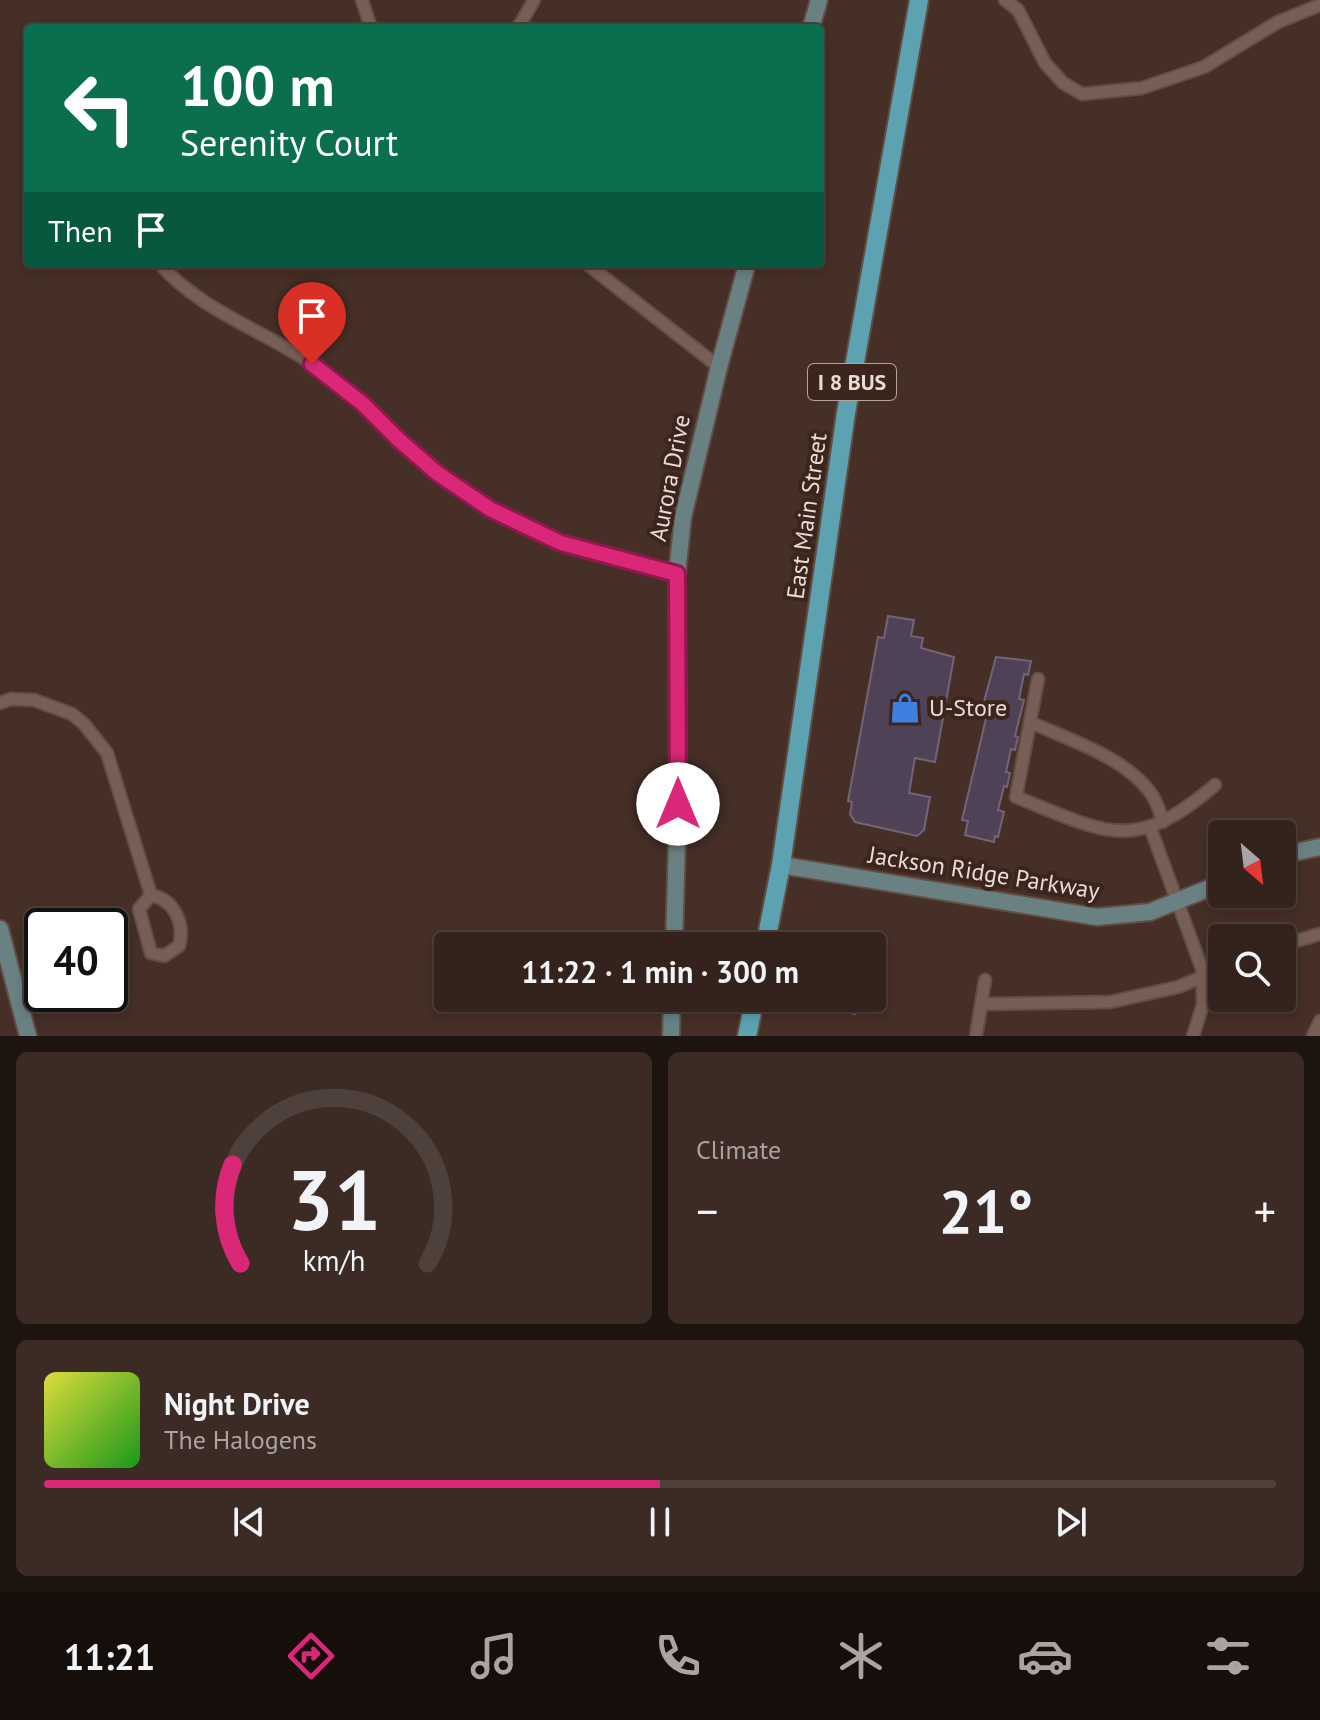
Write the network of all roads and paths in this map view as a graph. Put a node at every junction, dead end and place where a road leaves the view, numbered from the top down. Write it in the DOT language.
graph roads {
  1 [pos="362,0"];
  2 [pos="534,0"];
  3 [pos="819,0"];
  4 [pos="919,0"];
  5 [pos="1005,0"];
  6 [pos="1320,5"];
  7 [pos="370,24"];
  8 [pos="520,24"];
  9 [pos="812,24"];
  10 [pos="163,268"];
  11 [pos="592,268"];
  12 [pos="746,268"];
  13 [pos="719,367"];
  14 [pos="677,574"];
  15 [pos="1038,679"];
  16 [pos="0,703"];
  17 [pos="1030,722"];
  18 [pos="1215,785"];
  19 [pos="1163,822"];
  20 [pos="1150,827"];
  21 [pos="1320,847"];
  22 [pos="1296,852"];
  23 [pos="781,865"];
  24 [pos="1208,889"];
  25 [pos="151,895"];
  26 [pos="1177,903"];
  27 [pos="0,929"];
  28 [pos="674,932"];
  29 [pos="768,932"];
  30 [pos="1320,934"];
  31 [pos="1296,941"];
  32 [pos="1208,975"];
  33 [pos="1203,977"];
  34 [pos="985,980"];
  35 [pos="982,1004"];
  36 [pos="672,1012"];
  37 [pos="752,1012"];
  38 [pos="1320,1021"];
  39 [pos="28,1036"];
  40 [pos="671,1036"];
  41 [pos="747,1036"];
  42 [pos="976,1036"];
  43 [pos="1193,1036"];
  44 [pos="1313,1036"];
  1 -- 7 [label="street"];
  2 -- 8 [label="street"];
  3 -- 9 [label="street"];
  4 -- 23 [label="main road, East Main Street / I 8 BUS"];
  5 -- 6 [label="street"];
  10 -- 14 [label="street"];
  11 -- 13 [label="street"];
  12 -- 13 [label="street, Aurora Drive"];
  13 -- 14 [label="street, Aurora Drive"];
  14 -- 28 [label="street, Aurora Drive"];
  15 -- 17 [label="street"];
  16 -- 25 [label="street"];
  17 -- 19 [label="street"];
  17 -- 20 [label="street"];
  18 -- 19 [label="street"];
  19 -- 20 [label="street"];
  20 -- 26 [label="street"];
  21 -- 22 [label="street"];
  23 -- 26 [label="street, Jackson Ridge Parkway"];
  23 -- 29 [label="main road, East Main Street / I 8 BUS"];
  24 -- 26 [label="street, Jackson Ridge Parkway"];
  25 -- 25 [label="street"];
  26 -- 33 [label="street"];
  27 -- 39 [label="street"];
  30 -- 31 [label="street"];
  32 -- 33 [label="street"];
  33 -- 35 [label="street"];
  33 -- 43 [label="street"];
  34 -- 35 [label="street"];
  35 -- 42 [label="street"];
  36 -- 40 [label="street"];
  37 -- 41 [label="main road"];
  38 -- 44 [label="street"];
}
